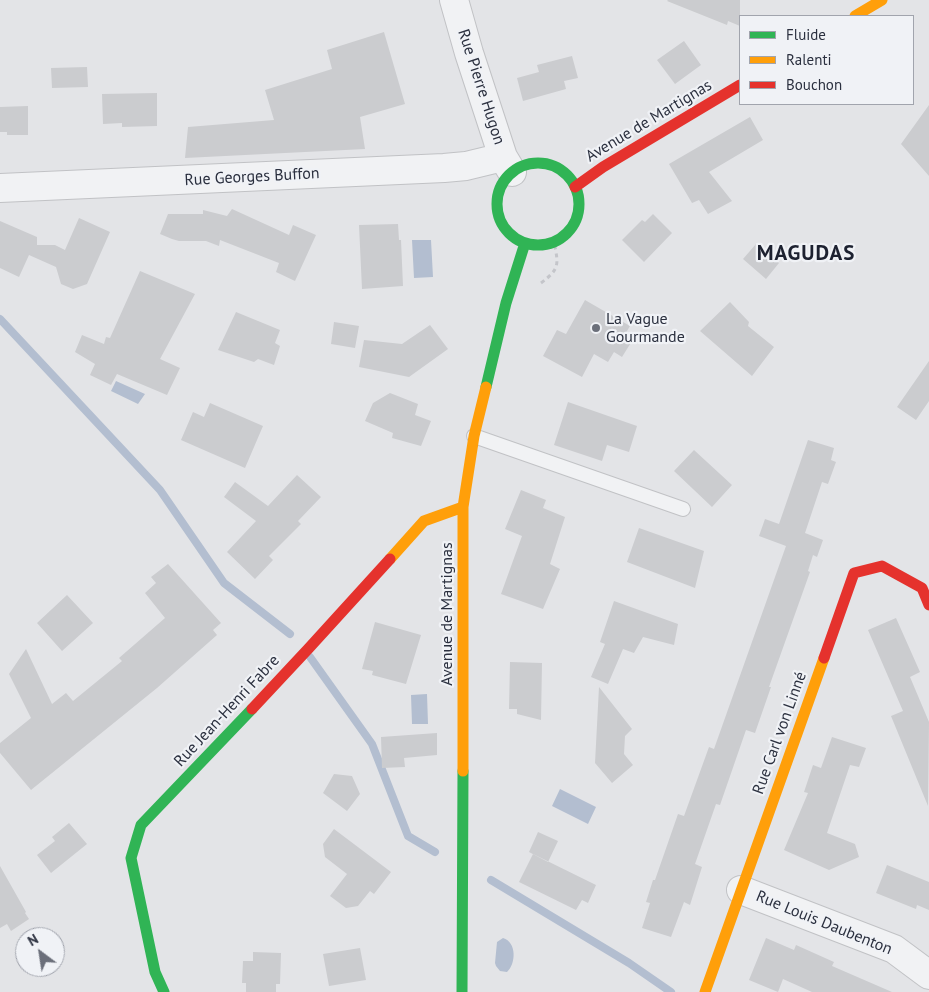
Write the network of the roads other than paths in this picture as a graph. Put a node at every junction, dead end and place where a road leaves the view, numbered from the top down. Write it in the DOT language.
graph roads {
  1 [pos="454,0"];
  2 [pos="882,0"];
  3 [pos="857,15"];
  4 [pos="739,86"];
  5 [pos="507,165"];
  6 [pos="575,187"];
  7 [pos="0,188"];
  8 [pos="525,243"];
  9 [pos="474,436"];
  10 [pos="463,507"];
  11 [pos="683,508"];
  12 [pos="929,605"];
  13 [pos="741,890"];
  14 [pos="929,975"];
  15 [pos="164,992"];
  16 [pos="462,992"];
  17 [pos="705,992"];
  1 -- 5 [label="street, Rue Pierre Hugon"];
  2 -- 3 [label="street"];
  4 -- 6 [label="street, Avenue de Martignas"];
  5 -- 6 [label="street"];
  5 -- 7 [label="street, Rue Georges Buffon"];
  5 -- 8 [label="street"];
  6 -- 8 [label="street"];
  8 -- 9 [label="street, Avenue de Martignas"];
  9 -- 10 [label="street, Avenue de Martignas"];
  9 -- 11 [label="lane"];
  10 -- 15 [label="street, Rue Jean-Henri Fabre"];
  10 -- 16 [label="street, Avenue de Martignas"];
  12 -- 13 [label="street, Rue Carl von Linné"];
  13 -- 14 [label="street, Rue Louis Daubenton"];
  13 -- 17 [label="street, Rue Carl von Linné"];
}
